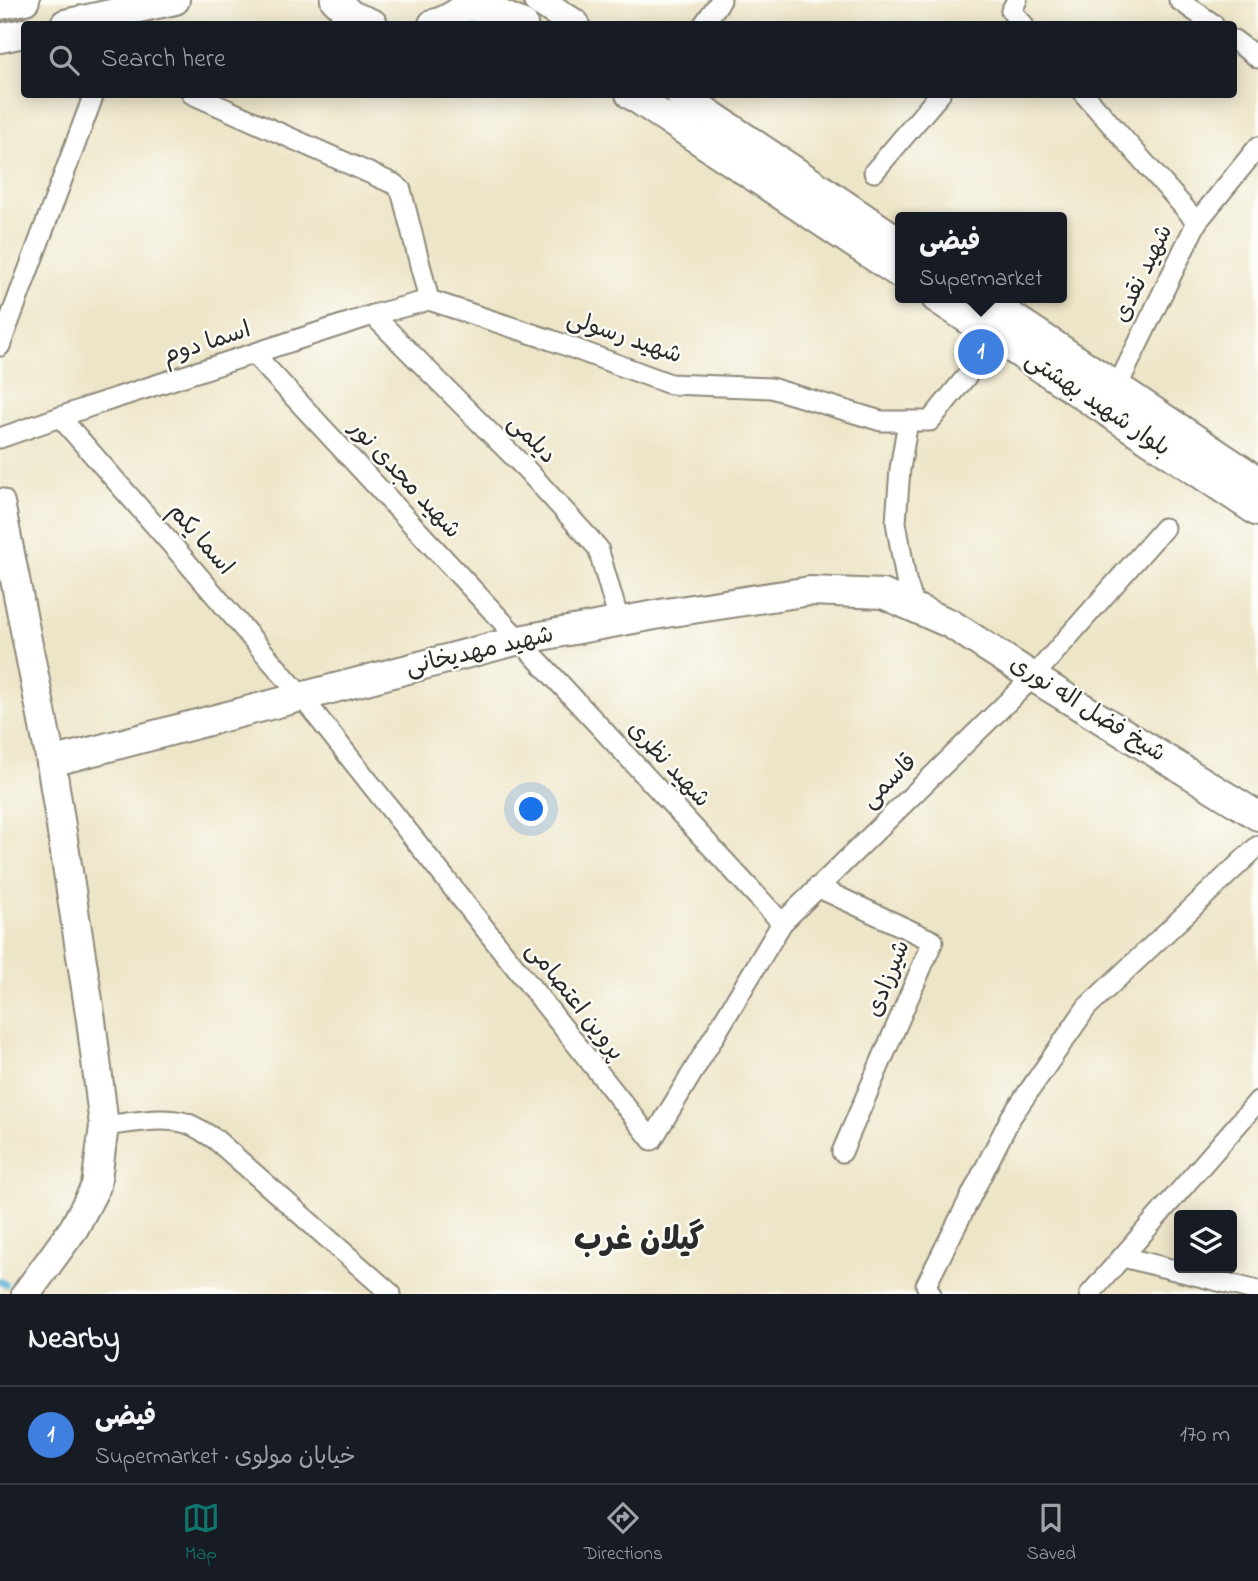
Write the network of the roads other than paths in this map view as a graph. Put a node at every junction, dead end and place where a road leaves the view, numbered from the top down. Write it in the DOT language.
graph roads {
  1 [pos="25,0"];
  2 [pos="176,0"];
  3 [pos="335,0"];
  4 [pos="538,0"];
  5 [pos="721,0"];
  6 [pos="1179,0"];
  7 [pos="470,3"];
  8 [pos="0,5"];
  9 [pos="84,21"];
  10 [pos="366,21"];
  11 [pos="443,21"];
  12 [pos="516,21"];
  13 [pos="570,21"];
  14 [pos="706,21"];
  15 [pos="1209,21"];
  16 [pos="21,34"];
  17 [pos="0,38"];
  18 [pos="1237,42"];
  19 [pos="1258,58"];
  20 [pos="93,98"];
  21 [pos="201,98"];
  22 [pos="636,98"];
  23 [pos="686,98"];
  24 [pos="937,98"];
  25 [pos="1088,98"];
  26 [pos="1258,147"];
  27 [pos="874,172"];
  28 [pos="1197,222"];
  29 [pos="895,238"];
  30 [pos="895,270"];
  31 [pos="429,300"];
  32 [pos="943,303"];
  33 [pos="991,303"];
  34 [pos="373,315"];
  35 [pos="997,339"];
  36 [pos="0,346"];
  37 [pos="254,355"];
  38 [pos="1117,387"];
  39 [pos="60,417"];
  40 [pos="908,421"];
  41 [pos="0,438"];
  42 [pos="1258,481"];
  43 [pos="0,503"];
  44 [pos="1258,512"];
  45 [pos="1164,528"];
  46 [pos="915,608"];
  47 [pos="619,621"];
  48 [pos="519,640"];
  49 [pos="1033,677"];
  50 [pos="301,696"];
  51 [pos="51,762"];
  52 [pos="1258,816"];
  53 [pos="1258,846"];
  54 [pos="817,887"];
  55 [pos="782,923"];
  56 [pos="1258,1101"];
  57 [pos="104,1126"];
  58 [pos="842,1152"];
  59 [pos="1123,1256"];
  60 [pos="1258,1291"];
  61 [pos="26,1294"];
  62 [pos="391,1294"];
  63 [pos="931,1294"];
  64 [pos="1090,1294"];
  1 -- 8 [label="street"];
  2 -- 9 [label="street"];
  3 -- 10 [label="street"];
  4 -- 13 [label="street"];
  5 -- 14 [label="street"];
  6 -- 15 [label="street"];
  7 -- 11 [label="street"];
  7 -- 12 [label="street"];
  16 -- 17 [label="street"];
  18 -- 19 [label="street"];
  20 -- 36 [label="street"];
  21 -- 31 [label="street"];
  22 -- 30 [label="street"];
  23 -- 29 [label="street"];
  24 -- 27 [label="street"];
  25 -- 28 [label="street, شهید نقدی"];
  26 -- 28 [label="street"];
  28 -- 38 [label="street, شهید نقدی"];
  31 -- 34 [label="street, اسما دوم"];
  31 -- 40 [label="street, شهید رسولی"];
  32 -- 35 [label="street, بلوار شهید بهشتی"];
  33 -- 38 [label="street, بلوار شهید بهشتی"];
  34 -- 37 [label="street, اسما دوم"];
  34 -- 47 [label="street, دیلمی"];
  35 -- 40 [label="street, شهید رسولی"];
  35 -- 44 [label="street, بلوار شهید بهشتی"];
  37 -- 39 [label="street, اسما دوم"];
  37 -- 48 [label="street, شهید مجدی نور"];
  38 -- 42 [label="street, بلوار شهید بهشتی"];
  39 -- 41 [label="street, اسما دوم"];
  39 -- 50 [label="street, اسما یکم"];
  40 -- 46 [label="street"];
  43 -- 51 [label="street"];
  45 -- 49 [label="street, قاسمی"];
  46 -- 47 [label="street, شهید مهدیخانی"];
  46 -- 49 [label="street, شیخ فضل اله نوری"];
  47 -- 48 [label="street, شهید مهدیخانی"];
  48 -- 50 [label="street, شهید مهدیخانی"];
  48 -- 55 [label="street, شهید نظری"];
  49 -- 52 [label="street, شیخ فضل اله نوری"];
  49 -- 54 [label="street, قاسمی"];
  50 -- 51 [label="street, شهید مهدیخانی"];
  50 -- 55 [label="street, پروین اعتصامی"];
  51 -- 57 [label="street"];
  53 -- 63 [label="street"];
  54 -- 55 [label="street, قاسمی"];
  54 -- 58 [label="street, شیرزادی"];
  56 -- 59 [label="street"];
  57 -- 61 [label="street"];
  57 -- 62 [label="street"];
  59 -- 60 [label="street"];
  59 -- 64 [label="street"];
}
